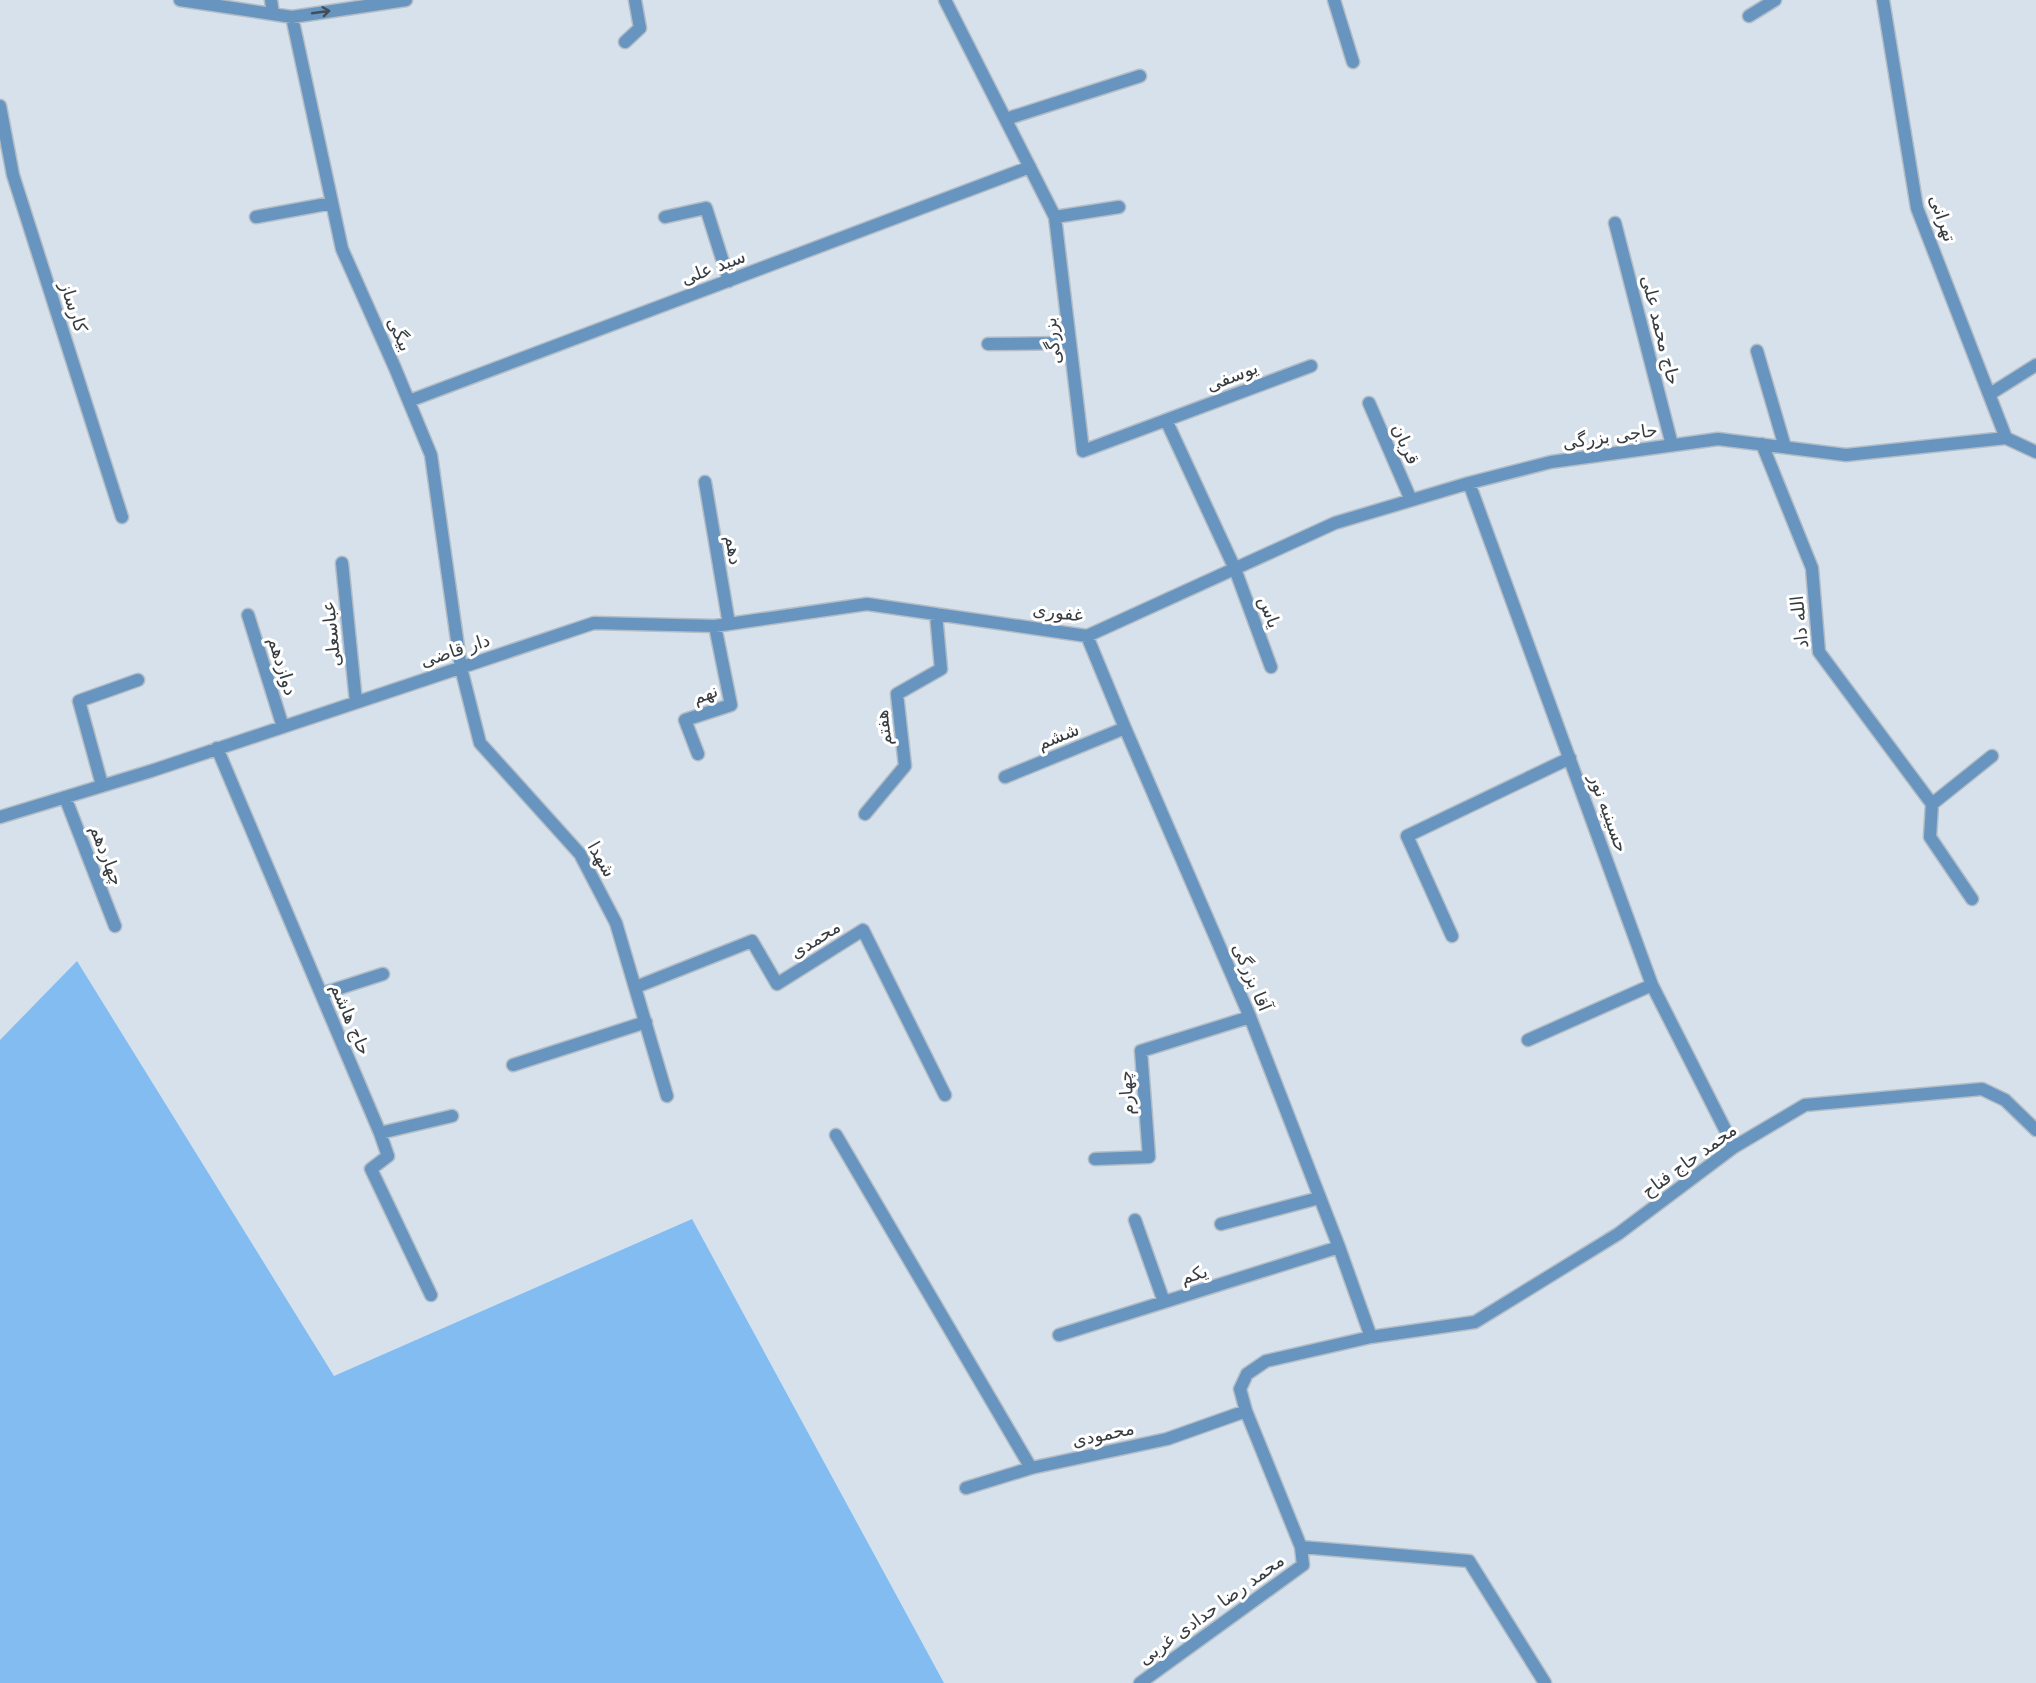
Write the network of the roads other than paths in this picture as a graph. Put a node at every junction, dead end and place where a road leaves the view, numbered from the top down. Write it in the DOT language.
graph roads {
  1 [pos="184,0"];
  2 [pos="271,0"];
  3 [pos="406,0"];
  4 [pos="635,0"];
  5 [pos="945,0"];
  6 [pos="1334,0"];
  7 [pos="1775,0"];
  8 [pos="1883,0"];
  9 [pos="347,4"];
  10 [pos="273,14"];
  11 [pos="292,16"];
  12 [pos="1749,16"];
  13 [pos="625,42"];
  14 [pos="1353,62"];
  15 [pos="1140,76"];
  16 [pos="0,106"];
  17 [pos="1006,119"];
  18 [pos="1030,167"];
  19 [pos="332,203"];
  20 [pos="1119,207"];
  21 [pos="1055,216"];
  22 [pos="256,217"];
  23 [pos="665,217"];
  24 [pos="1615,223"];
  25 [pos="729,281"];
  26 [pos="1070,343"];
  27 [pos="988,344"];
  28 [pos="1757,351"];
  29 [pos="2036,365"];
  30 [pos="1311,366"];
  31 [pos="1990,394"];
  32 [pos="409,401"];
  33 [pos="1369,403"];
  34 [pos="1166,420"];
  35 [pos="2006,438"];
  36 [pos="1762,444"];
  37 [pos="1672,445"];
  38 [pos="1785,447"];
  39 [pos="2036,452"];
  40 [pos="705,482"];
  41 [pos="1469,483"];
  42 [pos="1411,500"];
  43 [pos="122,517"];
  44 [pos="342,563"];
  45 [pos="1236,569"];
  46 [pos="936,614"];
  47 [pos="248,615"];
  48 [pos="729,624"];
  49 [pos="715,626"];
  50 [pos="1087,636"];
  51 [pos="1271,667"];
  52 [pos="461,668"];
  53 [pos="138,680"];
  54 [pos="356,702"];
  55 [pos="283,727"];
  56 [pos="1125,728"];
  57 [pos="217,748"];
  58 [pos="698,754"];
  59 [pos="1992,756"];
  60 [pos="1570,758"];
  61 [pos="1005,777"];
  62 [pos="102,785"];
  63 [pos="65,797"];
  64 [pos="1932,804"];
  65 [pos="865,814"];
  66 [pos="0,817"];
  67 [pos="1972,899"];
  68 [pos="115,926"];
  69 [pos="1452,936"];
  70 [pos="383,974"];
  71 [pos="1652,985"];
  72 [pos="636,987"];
  73 [pos="321,994"];
  74 [pos="1250,1017"];
  75 [pos="646,1022"];
  76 [pos="1528,1040"];
  77 [pos="513,1065"];
  78 [pos="945,1095"];
  79 [pos="667,1096"];
  80 [pos="452,1116"];
  81 [pos="2036,1130"];
  82 [pos="380,1132"];
  83 [pos="836,1135"];
  84 [pos="1734,1147"];
  85 [pos="1095,1158"];
  86 [pos="1319,1198"];
  87 [pos="1136,1220"];
  88 [pos="1221,1224"];
  89 [pos="1339,1247"];
  90 [pos="431,1295"];
  91 [pos="1164,1302"];
  92 [pos="1059,1335"];
  93 [pos="1371,1337"];
  94 [pos="1246,1411"];
  95 [pos="1031,1468"];
  96 [pos="966,1488"];
  97 [pos="1301,1547"];
  98 [pos="1303,1565"];
  99 [pos="1140,1683"];
  100 [pos="1545,1683"];
  1 -- 10 [label="street"];
  2 -- 10 [label="street"];
  3 -- 9 [label="street"];
  4 -- 13 [label="street"];
  5 -- 17 [label="street, بزرگی"];
  6 -- 14 [label="street"];
  7 -- 12 [label="street"];
  8 -- 31 [label="street, تهرانی"];
  11 -- 9 [label="street, one-way"];
  10 -- 11 [label="street"];
  11 -- 19 [label="street, بیگی"];
  15 -- 17 [label="street"];
  16 -- 43 [label="street, کارساز"];
  17 -- 18 [label="street, بزرگی"];
  18 -- 21 [label="street, بزرگی"];
  18 -- 25 [label="street, سید علی"];
  19 -- 22 [label="street"];
  19 -- 32 [label="street, بیگی"];
  20 -- 21 [label="street"];
  21 -- 26 [label="street, بزرگی"];
  23 -- 25 [label="street"];
  24 -- 37 [label="street, حاج محمد علی"];
  25 -- 32 [label="street, سید علی"];
  26 -- 27 [label="street"];
  26 -- 34 [label="street, بزرگی"];
  28 -- 38 [label="street"];
  29 -- 31 [label="street"];
  30 -- 34 [label="street, یوسفی"];
  31 -- 35 [label="street, تهرانی"];
  32 -- 52 [label="street, بیگی"];
  33 -- 42 [label="street, قربان"];
  34 -- 45 [label="street"];
  35 -- 38 [label="street, حاجی بزرگی"];
  35 -- 39 [label="street"];
  36 -- 37 [label="street, حاجی بزرگی"];
  36 -- 38 [label="street, حاجی بزرگی"];
  36 -- 64 [label="street, الله داد"];
  37 -- 41 [label="street, حاجی بزرگی"];
  40 -- 48 [label="street, دهم"];
  41 -- 42 [label="street, حاجی بزرگی"];
  41 -- 60 [label="street, حسینیه نور"];
  42 -- 45 [label="street, حاجی بزرگی"];
  44 -- 54 [label="street, عباسعلی"];
  45 -- 50 [label="street, غفوری"];
  45 -- 51 [label="street, یاس"];
  46 -- 48 [label="street, دار قاضی"];
  46 -- 50 [label="street, غفوری"];
  46 -- 65 [label="street, هفتم"];
  47 -- 55 [label="street, دوازدهم"];
  48 -- 49 [label="street, دار قاضی"];
  49 -- 52 [label="street, دار قاضی"];
  49 -- 58 [label="street, نهم"];
  50 -- 56 [label="street, آقا بزرگی"];
  52 -- 54 [label="street, دار قاضی"];
  52 -- 72 [label="street, شهدا"];
  53 -- 62 [label="street"];
  54 -- 55 [label="street, دار قاضی"];
  55 -- 57 [label="street, دار قاضی"];
  56 -- 61 [label="street, ششم"];
  56 -- 74 [label="street, آقا بزرگی"];
  57 -- 62 [label="street, دار قاضی"];
  57 -- 73 [label="street, حاج هاشم"];
  59 -- 64 [label="street"];
  60 -- 69 [label="street"];
  60 -- 71 [label="street, حسینیه نور"];
  62 -- 63 [label="street, دار قاضی"];
  63 -- 66 [label="street, دار قاضی"];
  63 -- 68 [label="street, چهاردهم"];
  64 -- 67 [label="street"];
  70 -- 73 [label="street"];
  71 -- 76 [label="street"];
  71 -- 84 [label="street, حسینیه نور"];
  72 -- 75 [label="street, شهدا"];
  72 -- 78 [label="street, محمدی"];
  73 -- 82 [label="street, حاج هاشم"];
  74 -- 85 [label="street, چهارم"];
  74 -- 86 [label="street, آقا بزرگی"];
  75 -- 77 [label="street"];
  75 -- 79 [label="street, شهدا"];
  80 -- 82 [label="street"];
  81 -- 84 [label="street, محمد حاج فناح"];
  82 -- 90 [label="street, حاج هاشم"];
  83 -- 95 [label="street"];
  84 -- 93 [label="street, محمد حاج فناح"];
  86 -- 88 [label="street"];
  86 -- 89 [label="street, آقا بزرگی"];
  87 -- 91 [label="street"];
  89 -- 91 [label="street, یکم"];
  89 -- 93 [label="street, آقا بزرگی"];
  91 -- 92 [label="street, یکم"];
  93 -- 94 [label="street, محمد حاج فناح"];
  94 -- 95 [label="street, محمودی"];
  94 -- 97 [label="street, محمد حاج فناح"];
  95 -- 96 [label="street, محمودی"];
  97 -- 98 [label="street, محمد حاج فناح"];
  97 -- 100 [label="street"];
  98 -- 99 [label="street, محمد رضا حدادی غربی"];
}
